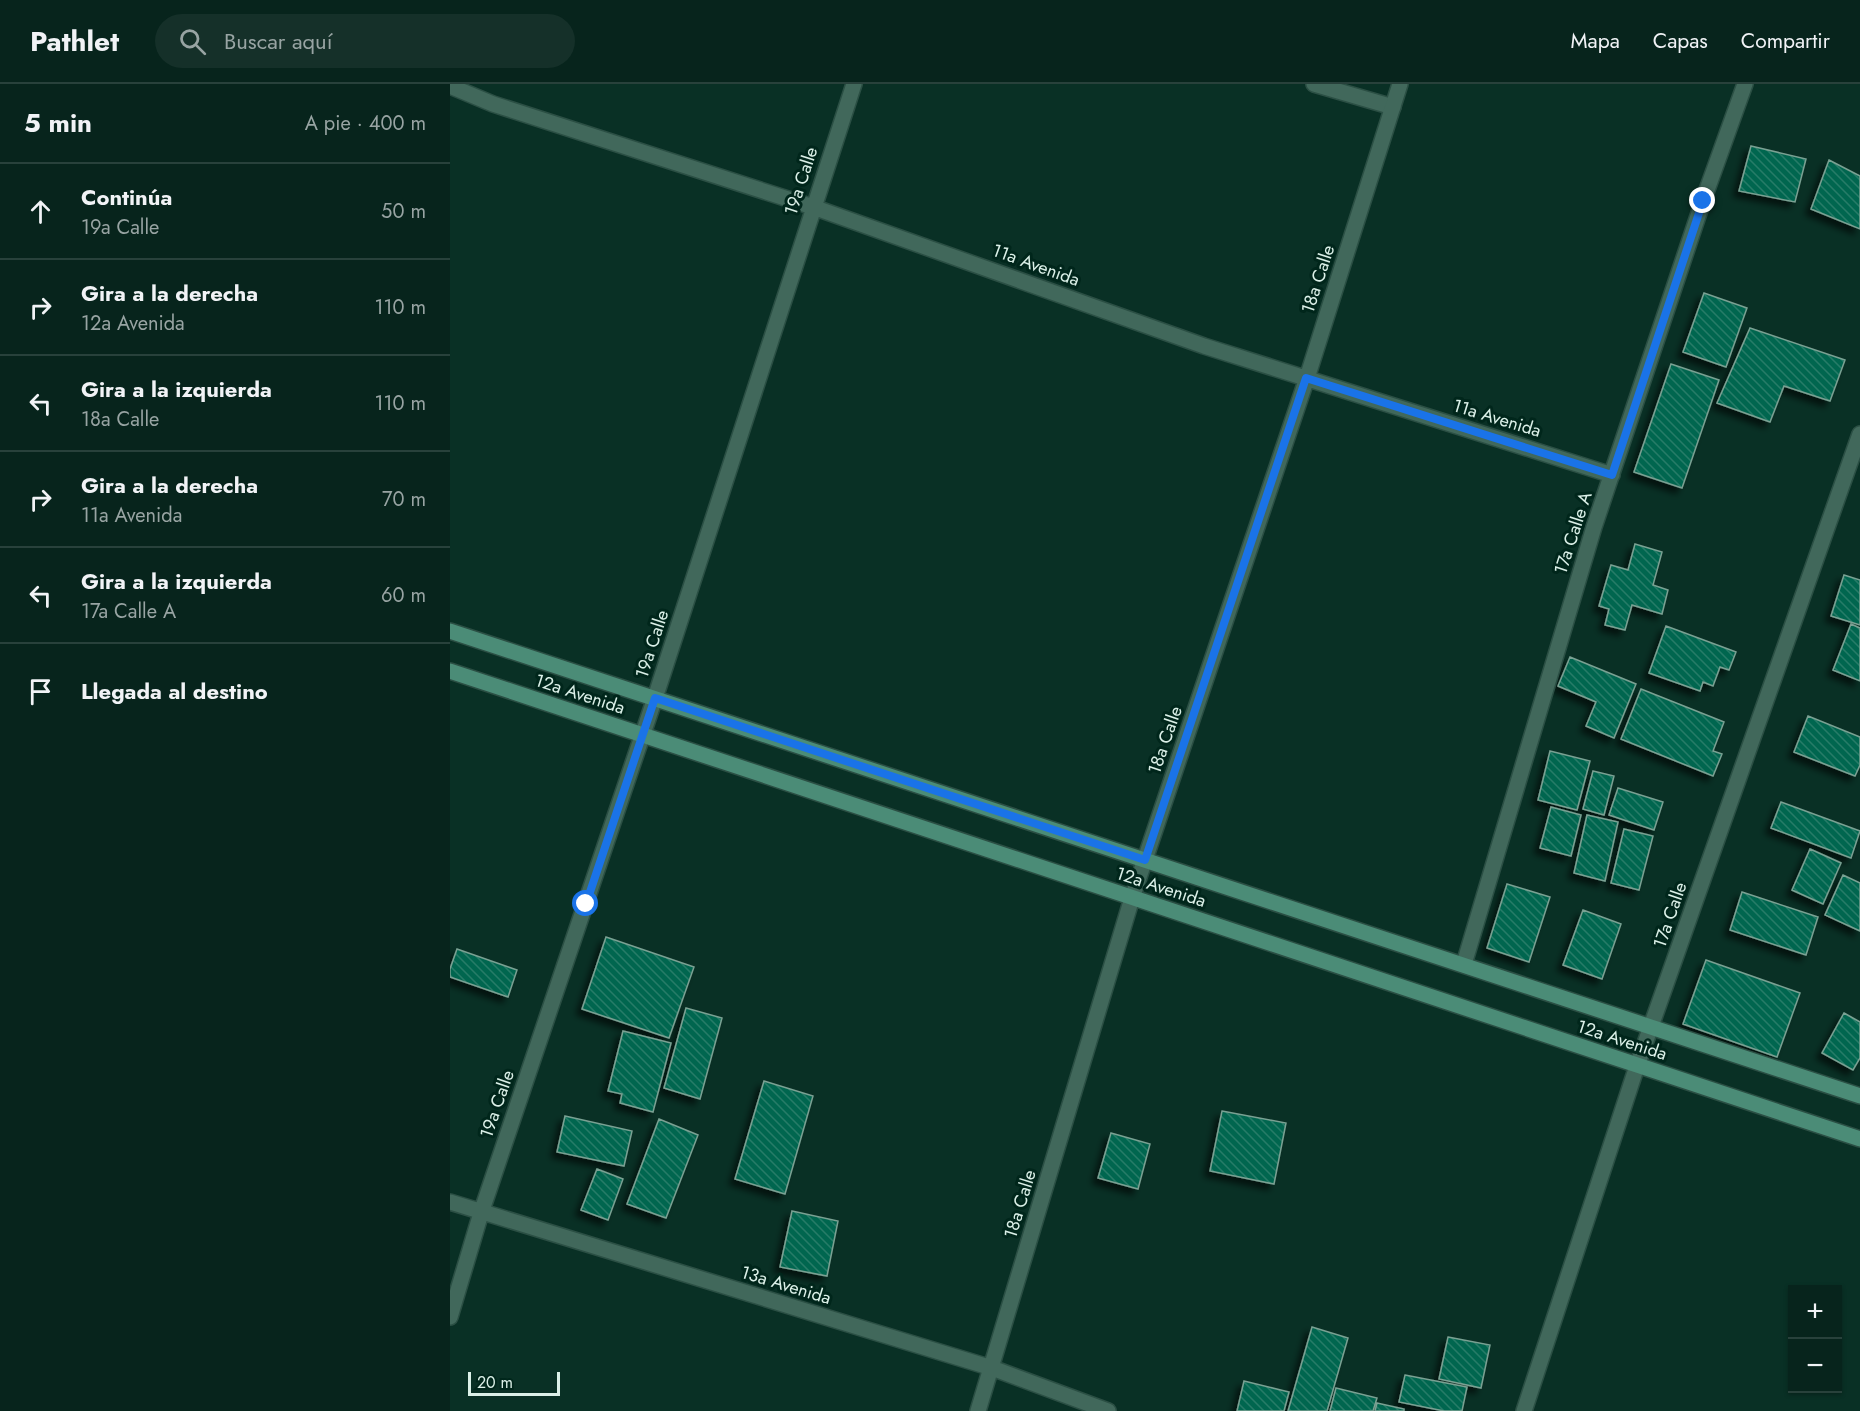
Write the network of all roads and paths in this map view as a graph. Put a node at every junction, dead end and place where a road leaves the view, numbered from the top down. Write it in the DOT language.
graph roads {
  1 [pos="854,84"];
  2 [pos="1314,84"];
  3 [pos="1400,84"];
  4 [pos="1745,84"];
  5 [pos="450,86"];
  6 [pos="1393,107"];
  7 [pos="813,207"];
  8 [pos="1306,378"];
  9 [pos="1860,434"];
  10 [pos="1612,475"];
  11 [pos="450,631"];
  12 [pos="450,672"];
  13 [pos="655,698"];
  14 [pos="643,735"];
  15 [pos="1145,860"];
  16 [pos="1132,898"];
  17 [pos="1464,964"];
  18 [pos="1651,1025"];
  19 [pos="1637,1066"];
  20 [pos="1860,1096"];
  21 [pos="1860,1139"];
  22 [pos="450,1202"];
  23 [pos="481,1212"];
  24 [pos="450,1317"];
  25 [pos="992,1368"];
  26 [pos="978,1411"];
  27 [pos="1108,1411"];
  28 [pos="1524,1411"];
  1 -- 7 [label="street, 19a Calle"];
  2 -- 6 [label="street"];
  3 -- 6 [label="street, 18a Calle"];
  4 -- 10 [label="street, 17a Calle A"];
  5 -- 7 [label="street, 11a Avenida"];
  6 -- 8 [label="street, 18a Calle"];
  7 -- 8 [label="street, 11a Avenida"];
  7 -- 13 [label="street, 19a Calle"];
  8 -- 10 [label="street, 11a Avenida"];
  8 -- 15 [label="street, 18a Calle"];
  9 -- 18 [label="street, 17a Calle"];
  10 -- 17 [label="street, 17a Calle A"];
  11 -- 13 [label="main road, 12a Avenida"];
  12 -- 14 [label="main road, 12a Avenida"];
  13 -- 14 [label="street, 19a Calle"];
  13 -- 15 [label="main road, 12a Avenida"];
  14 -- 16 [label="main road, 12a Avenida"];
  14 -- 23 [label="street, 19a Calle"];
  15 -- 16 [label="street, 18a Calle"];
  15 -- 17 [label="main road, 12a Avenida"];
  16 -- 19 [label="main road, 12a Avenida"];
  16 -- 25 [label="street, 18a Calle"];
  17 -- 18 [label="main road, 12a Avenida"];
  18 -- 19 [label="street, 17a Calle"];
  18 -- 20 [label="main road, 12a Avenida"];
  19 -- 21 [label="main road, 12a Avenida"];
  19 -- 28 [label="street, 17a Calle"];
  22 -- 23 [label="street, 13a Avenida"];
  23 -- 24 [label="street, 19a Calle"];
  23 -- 25 [label="street, 13a Avenida"];
  25 -- 26 [label="street, 18a Calle"];
  25 -- 27 [label="street, 13a Avenida"];
}
